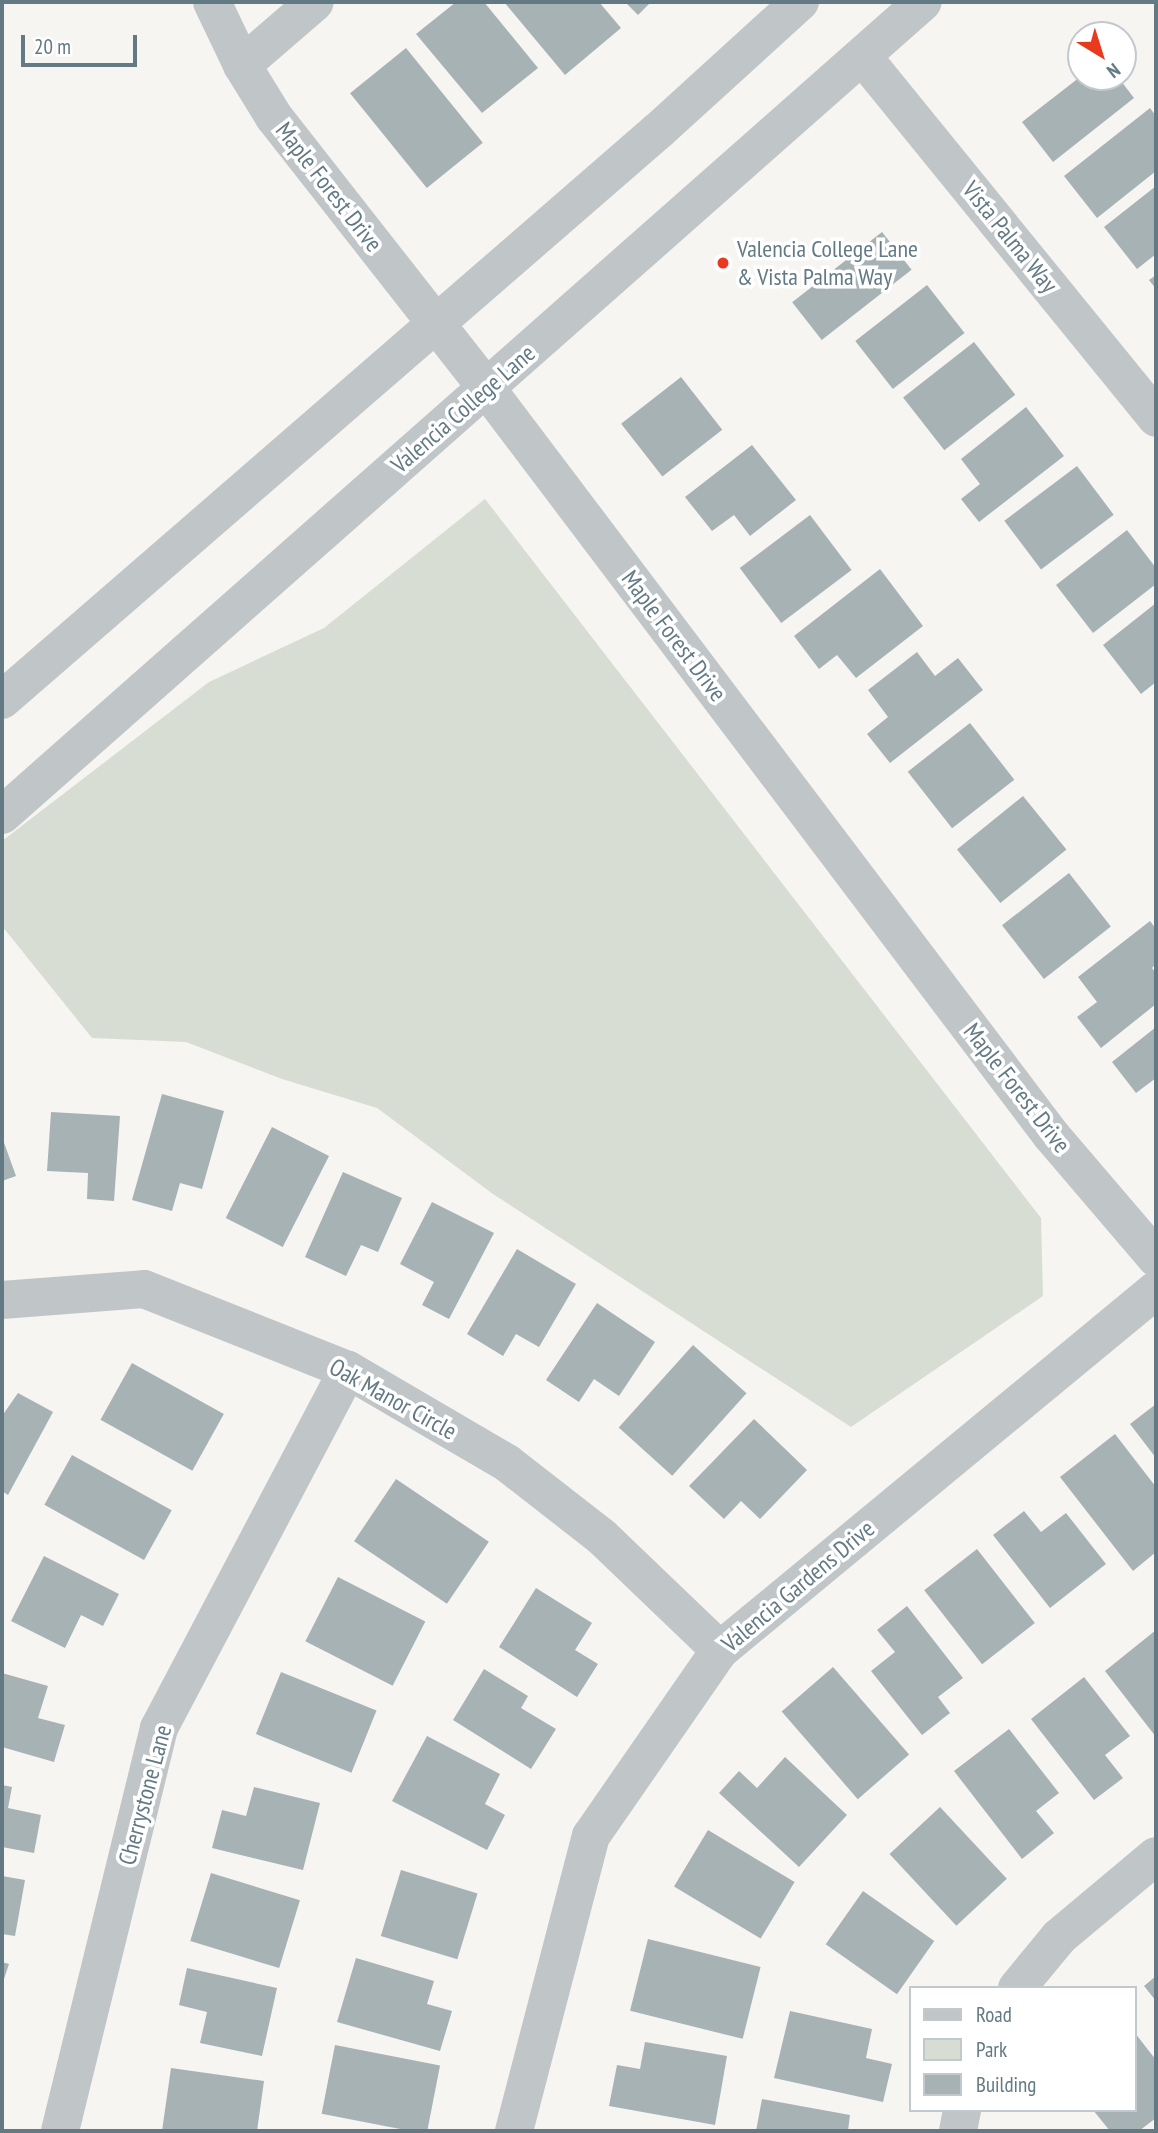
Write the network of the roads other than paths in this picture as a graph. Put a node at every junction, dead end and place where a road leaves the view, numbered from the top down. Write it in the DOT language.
graph roads {
  1 [pos="212,2"];
  2 [pos="315,2"];
  3 [pos="800,2"];
  4 [pos="923,2"];
  5 [pos="863,57"];
  6 [pos="242,65"];
  7 [pos="435,323"];
  8 [pos="487,389"];
  9 [pos="1156,418"];
  10 [pos="2,700"];
  11 [pos="2,815"];
  12 [pos="1156,1258"];
  13 [pos="1156,1290"];
  14 [pos="2,1300"];
  15 [pos="348,1370"];
  16 [pos="720,1650"];
  17 [pos="1156,1856"];
  18 [pos="1019,1986"];
  19 [pos="962,2112"];
  20 [pos="60,2131"];
  21 [pos="514,2131"];
  22 [pos="958,2131"];
  1 -- 6 [label="street, Maple Forest Drive"];
  2 -- 6 [label="street"];
  3 -- 7 [label="street"];
  4 -- 5 [label="street, Valencia College Lane"];
  5 -- 8 [label="street, Valencia College Lane"];
  5 -- 9 [label="street, Vista Palma Way"];
  6 -- 7 [label="street, Maple Forest Drive"];
  7 -- 8 [label="street, Maple Forest Drive"];
  7 -- 10 [label="street"];
  8 -- 11 [label="street, Valencia College Lane"];
  8 -- 12 [label="street, Maple Forest Drive"];
  13 -- 16 [label="street, Valencia Gardens Drive"];
  14 -- 15 [label="street, Oak Manor Circle"];
  15 -- 16 [label="street, Oak Manor Circle"];
  15 -- 20 [label="street, Cherrystone Lane"];
  16 -- 21 [label="street, Valencia Gardens Drive"];
  17 -- 18 [label="street"];
  19 -- 22 [label="street"];
}
